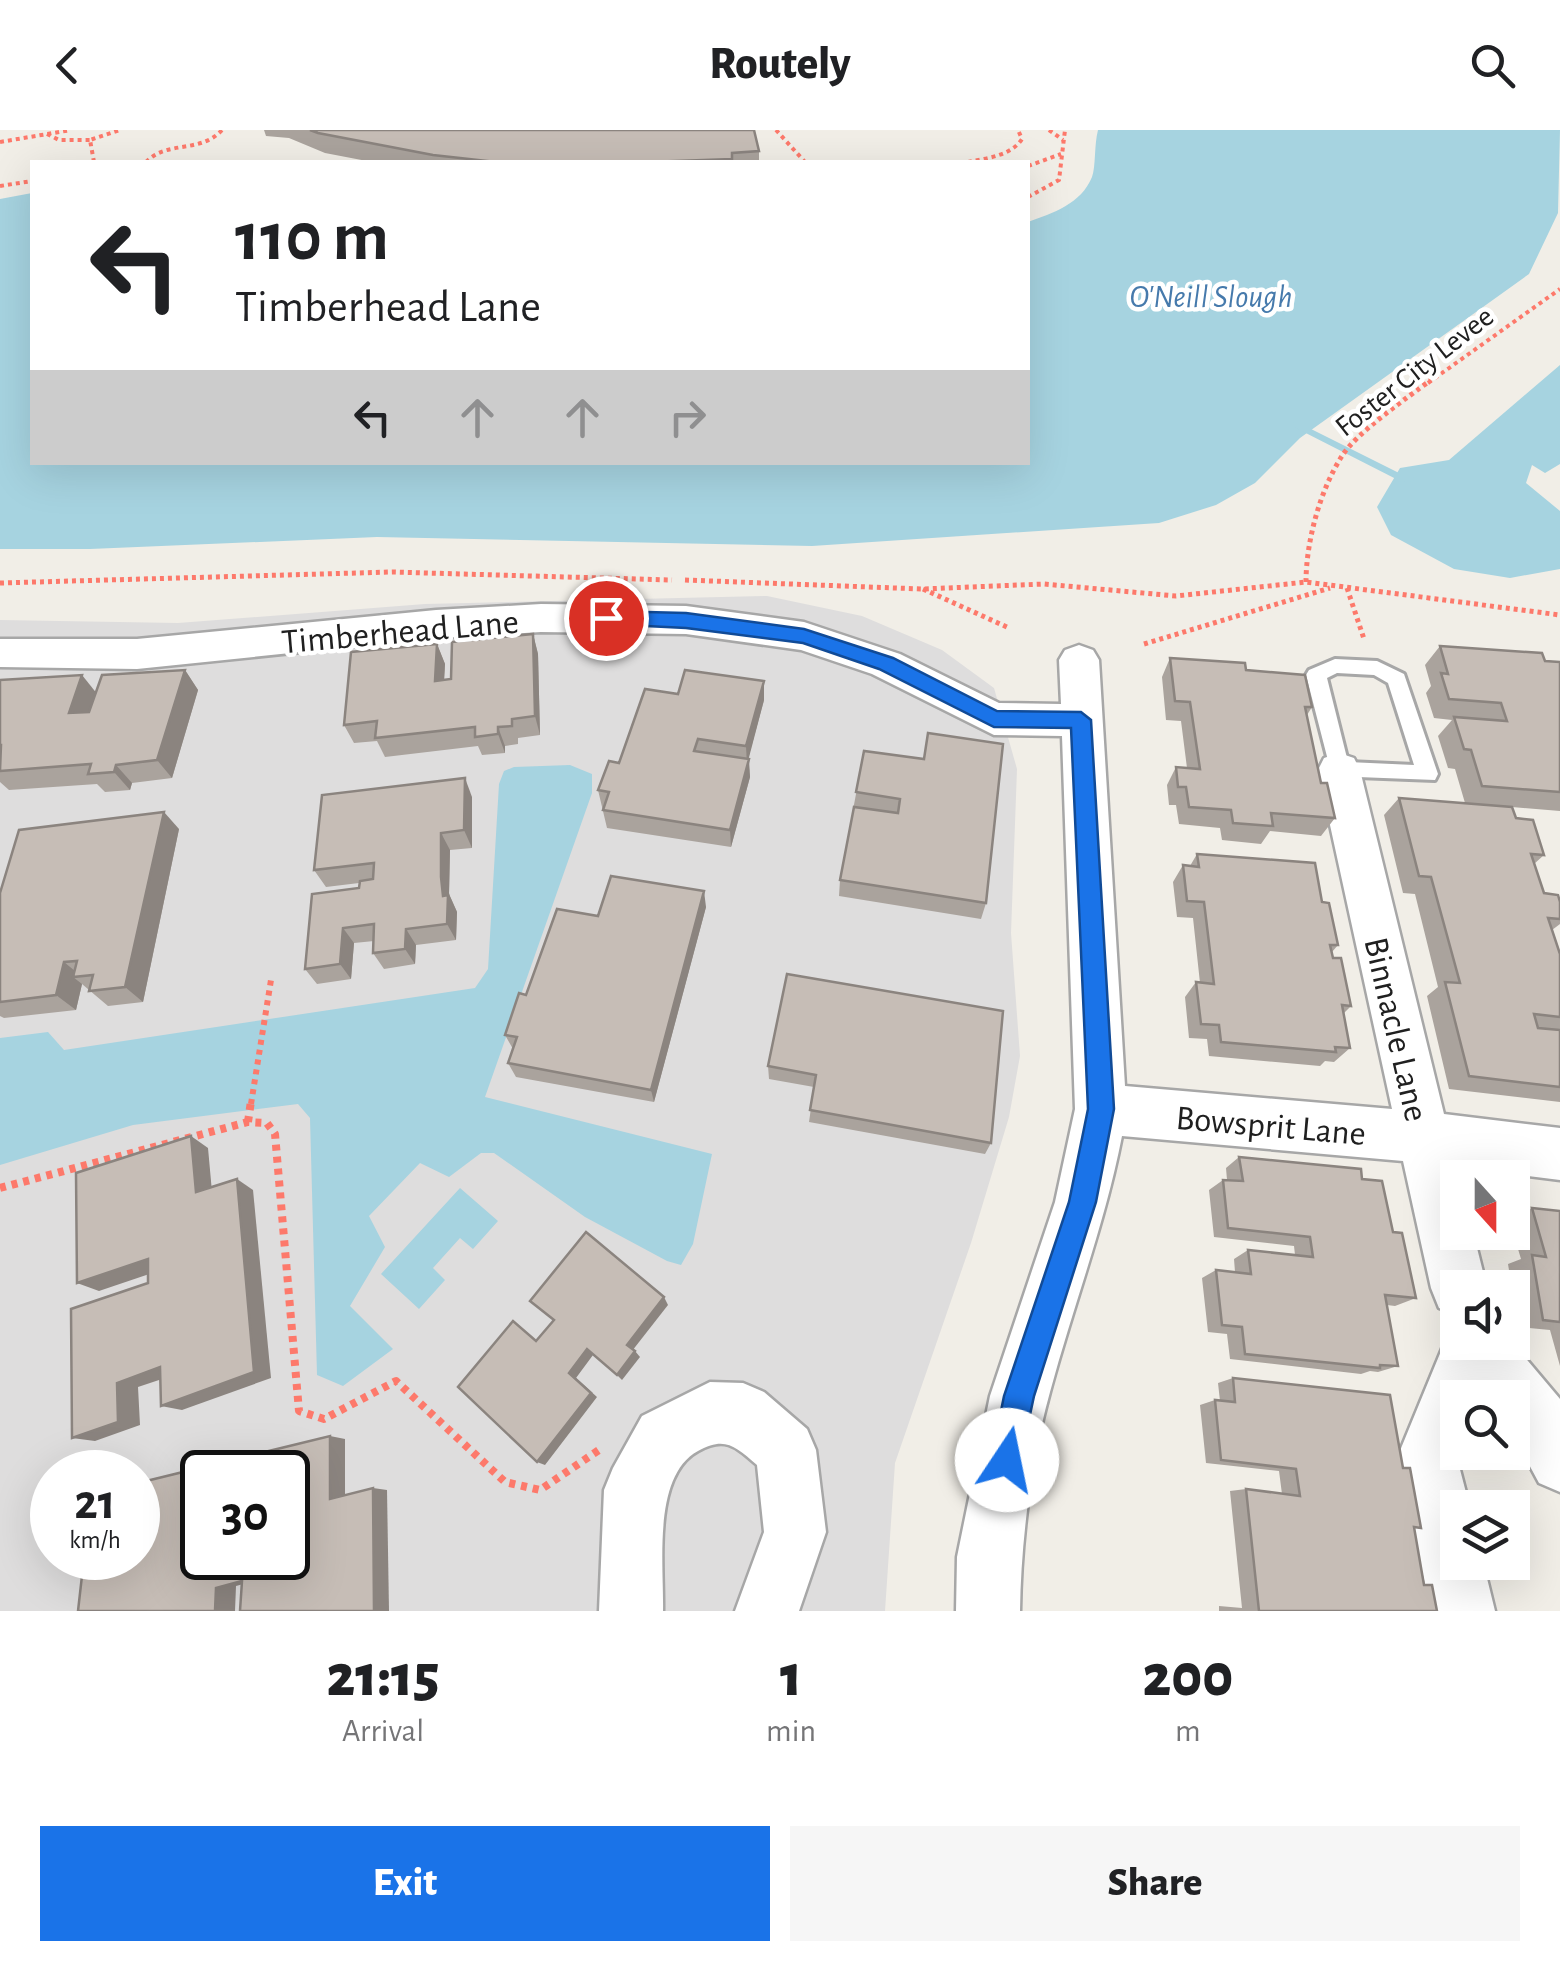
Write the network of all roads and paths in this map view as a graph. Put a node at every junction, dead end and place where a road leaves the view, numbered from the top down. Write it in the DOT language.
graph roads {
  1 [pos="71,130"];
  2 [pos="120,130"];
  3 [pos="222,130"];
  4 [pos="776,130"];
  5 [pos="1018,130"];
  6 [pos="1049,130"];
  7 [pos="1065,130"];
  8 [pos="46,134"];
  9 [pos="90,140"];
  10 [pos="1063,140"];
  11 [pos="0,142"];
  12 [pos="1061,154"];
  13 [pos="94,160"];
  14 [pos="148,160"];
  15 [pos="803,160"];
  16 [pos="975,160"];
  17 [pos="1030,165"];
  18 [pos="30,181"];
  19 [pos="0,186"];
  20 [pos="1030,196"];
  21 [pos="1560,290"];
  22 [pos="1306,582"];
  23 [pos="1336,586"];
  24 [pos="1347,588"];
  25 [pos="922,589"];
  26 [pos="1144,594"];
  27 [pos="1560,615"];
  28 [pos="1009,628"];
  29 [pos="1366,642"];
  30 [pos="1144,644"];
  31 [pos="0,652"];
  32 [pos="1079,660"];
  33 [pos="1081,720"];
  34 [pos="1339,770"];
  35 [pos="271,980"];
  36 [pos="1101,1109"];
  37 [pos="249,1118"];
  38 [pos="1421,1137"];
  39 [pos="1560,1154"];
  40 [pos="0,1188"];
  41 [pos="1454,1270"];
  42 [pos="1466,1360"];
  43 [pos="1489,1360"];
  44 [pos="1560,1462"];
  45 [pos="642,1478"];
  46 [pos="631,1611"];
  47 [pos="767,1611"];
  48 [pos="988,1611"];
  49 [pos="1462,1611"];
  1 -- 8 [label="path"];
  2 -- 9 [label="path"];
  3 -- 14 [label="path"];
  4 -- 15 [label="path"];
  5 -- 16 [label="path"];
  6 -- 10 [label="path"];
  7 -- 10 [label="path"];
  8 -- 9 [label="path"];
  8 -- 11 [label="path"];
  9 -- 13 [label="path"];
  10 -- 12 [label="path"];
  12 -- 17 [label="path"];
  12 -- 20 [label="path"];
  18 -- 19 [label="path"];
  21 -- 22 [label="path, Foster City Levee"];
  22 -- 23 [label="path"];
  22 -- 26 [label="path"];
  23 -- 24 [label="path"];
  23 -- 30 [label="path"];
  24 -- 27 [label="path"];
  24 -- 29 [label="path"];
  25 -- 28 [label="path"];
  31 -- 33 [label="street, Timberhead Lane"];
  32 -- 33 [label="street"];
  33 -- 36 [label="street"];
  34 -- 34 [label="lane"];
  34 -- 38 [label="street, Binnacle Lane"];
  35 -- 37 [label="path"];
  36 -- 38 [label="street, Bowsprit Lane"];
  36 -- 48 [label="street"];
  37 -- 40 [label="path"];
  37 -- 45 [label="path"];
  38 -- 39 [label="street, Bowsprit Lane"];
  38 -- 41 [label="street, Binnacle Lane"];
  42 -- 49 [label="street"];
  43 -- 44 [label="street"];
  45 -- 46 [label="street"];
  45 -- 47 [label="street"];
}
